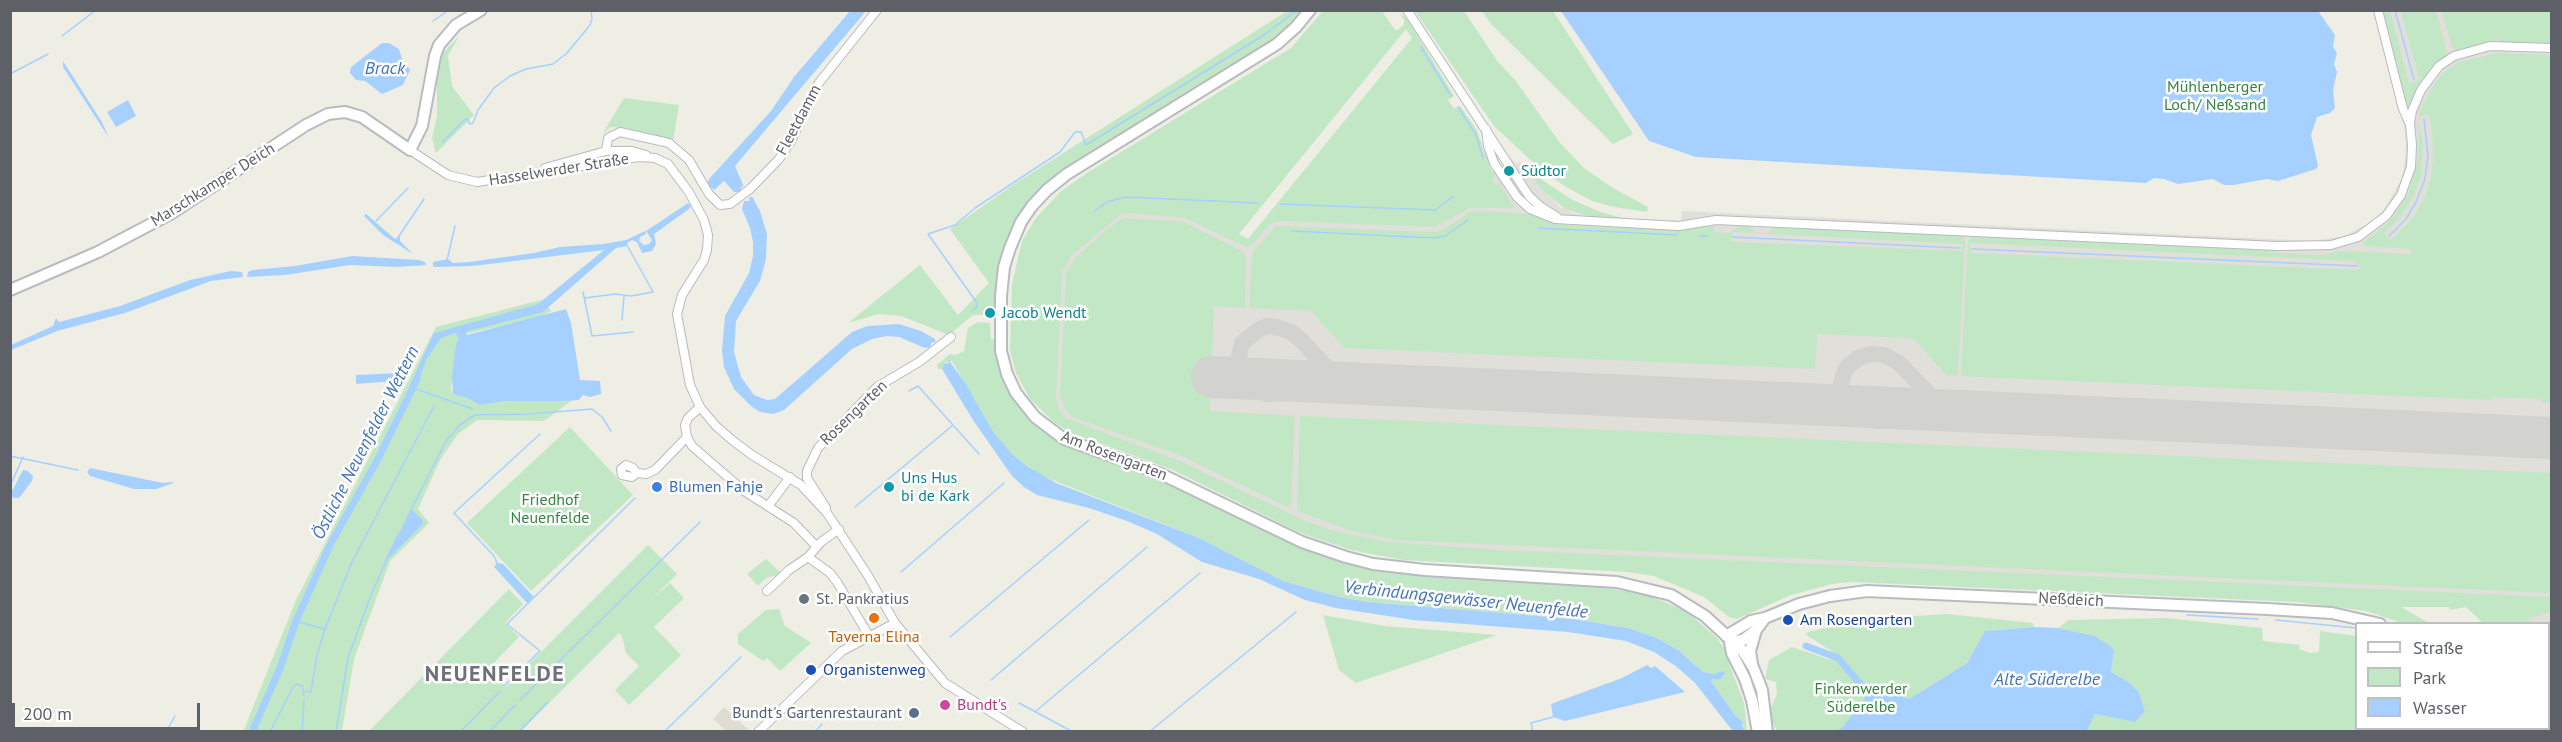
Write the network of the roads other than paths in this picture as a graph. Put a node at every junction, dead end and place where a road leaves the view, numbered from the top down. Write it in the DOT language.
graph roads {
  1 [pos="481,10"];
  2 [pos="877,10"];
  3 [pos="1310,10"];
  4 [pos="1407,10"];
  5 [pos="2378,10"];
  6 [pos="2552,48"];
  7 [pos="2410,124"];
  8 [pos="1486,129"];
  9 [pos="410,150"];
  10 [pos="606,151"];
  11 [pos="650,158"];
  12 [pos="537,172"];
  13 [pos="1570,220"];
  14 [pos="10,290"];
  15 [pos="951,337"];
  16 [pos="700,406"];
  17 [pos="687,437"];
  18 [pos="637,473"];
  19 [pos="790,477"];
  20 [pos="769,504"];
  21 [pos="827,513"];
  22 [pos="839,530"];
  23 [pos="816,546"];
  24 [pos="808,556"];
  25 [pos="767,591"];
  26 [pos="1765,618"];
  27 [pos="2371,622"];
  28 [pos="895,623"];
  29 [pos="1756,630"];
  30 [pos="868,636"];
  31 [pos="1728,639"];
  32 [pos="1753,667"];
  33 [pos="758,732"];
  34 [pos="1023,732"];
  35 [pos="1758,732"];
  36 [pos="1767,732"];
  1 -- 9 [label="main road"];
  2 -- 10 [label="street, Fleetdamm"];
  3 -- 31 [label="main road, Am Rosengarten"];
  4 -- 8 [label="street"];
  5 -- 7 [label="street"];
  6 -- 7 [label="street"];
  7 -- 13 [label="street"];
  8 -- 13 [label="street"];
  8 -- 13 [label="street"];
  9 -- 12 [label="street, Hasselwerder Straße"];
  9 -- 14 [label="main road, Marschkamper Deich"];
  10 -- 11 [label="street"];
  10 -- 12 [label="street"];
  11 -- 12 [label="street, Hasselwerder Straße"];
  11 -- 16 [label="street, Hasselwerder Straße"];
  15 -- 21 [label="street, Rosengarten"];
  16 -- 17 [label="street"];
  16 -- 19 [label="street, Hasselwerder Straße"];
  17 -- 18 [label="street"];
  17 -- 20 [label="street"];
  19 -- 20 [label="street"];
  19 -- 21 [label="street, Hasselwerder Straße"];
  20 -- 23 [label="street"];
  21 -- 22 [label="street, Hasselwerder Straße"];
  22 -- 23 [label="street"];
  22 -- 28 [label="street, Hasselwerder Straße"];
  23 -- 24 [label="street"];
  24 -- 25 [label="street"];
  24 -- 30 [label="street"];
  26 -- 27 [label="main road, Neßdeich"];
  26 -- 29 [label="main road"];
  26 -- 31 [label="main road, Neßdeich"];
  28 -- 30 [label="street"];
  28 -- 34 [label="street, Hasselwerder Straße"];
  29 -- 31 [label="main road"];
  29 -- 32 [label="main road"];
  30 -- 33 [label="street"];
  31 -- 32 [label="main road, Am Rosengarten"];
  31 -- 35 [label="main road"];
  32 -- 36 [label="main road"];
}
